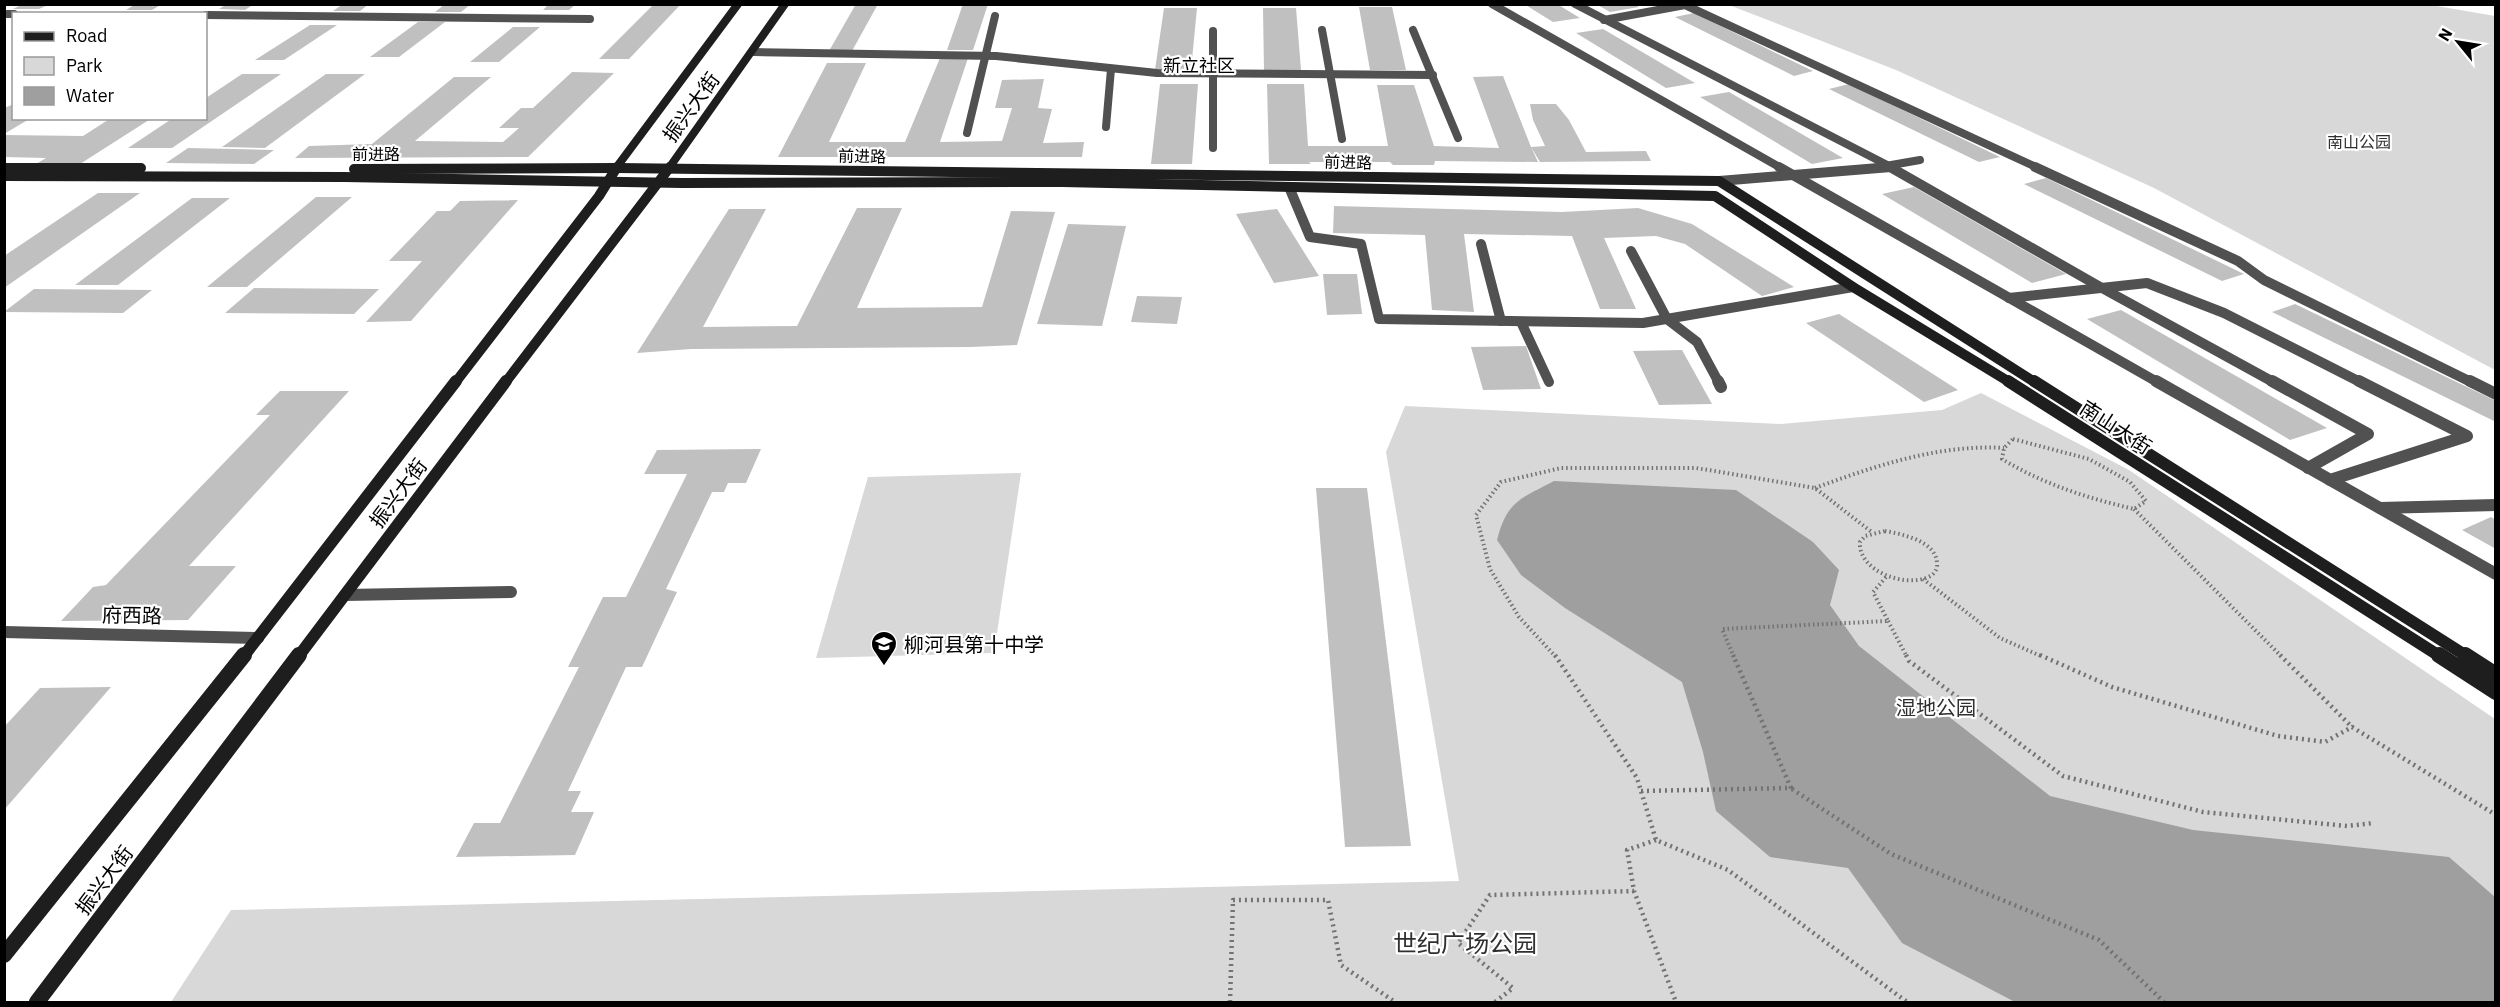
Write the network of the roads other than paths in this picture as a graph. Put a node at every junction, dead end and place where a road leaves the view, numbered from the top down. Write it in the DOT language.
graph roads {
  1 [pos="738,4"];
  2 [pos="785,4"];
  3 [pos="1492,4"];
  4 [pos="1575,4"];
  5 [pos="207,15"];
  6 [pos="995,16"];
  7 [pos="590,19"];
  8 [pos="1604,20"];
  9 [pos="1322,30"];
  10 [pos="1413,30"];
  11 [pos="1213,31"];
  12 [pos="754,52"];
  13 [pos="985,56"];
  14 [pos="1111,69"];
  15 [pos="1213,74"];
  16 [pos="1330,75"];
  17 [pos="1432,75"];
  18 [pos="1106,126"];
  19 [pos="967,133"];
  20 [pos="1458,138"];
  21 [pos="1342,139"];
  22 [pos="1213,148"];
  23 [pos="1920,160"];
  24 [pos="1890,167"];
  25 [pos="4,168"];
  26 [pos="617,168"];
  27 [pos="667,168"];
  28 [pos="4,176"];
  29 [pos="1794,176"];
  30 [pos="1719,181"];
  31 [pos="608,182"];
  32 [pos="660,183"];
  33 [pos="1289,187"];
  34 [pos="1715,196"];
  35 [pos="1481,244"];
  36 [pos="1631,251"];
  37 [pos="1853,287"];
  38 [pos="2103,288"];
  39 [pos="2009,298"];
  40 [pos="1667,319"];
  41 [pos="1501,321"];
  42 [pos="1521,322"];
  43 [pos="1549,382"];
  44 [pos="1720,387"];
  45 [pos="2496,394"];
  46 [pos="2308,468"];
  47 [pos="2330,480"];
  48 [pos="2496,505"];
  49 [pos="2379,507"];
  50 [pos="2496,574"];
  51 [pos="511,591"];
  52 [pos="345,595"];
  53 [pos="4,632"];
  54 [pos="258,638"];
  55 [pos="2496,675"];
  56 [pos="2496,692"];
  57 [pos="4,955"];
  58 [pos="37,1002"];
  1 -- 26 [label="street, 振兴大街"];
  2 -- 12 [label="street, 振兴大街"];
  3 -- 29 [label="street"];
  4 -- 8 [label="street"];
  5 -- 7 [label="street"];
  6 -- 13 [label="street"];
  8 -- 24 [label="street"];
  8 -- 45 [label="street"];
  9 -- 16 [label="street"];
  10 -- 17 [label="street"];
  11 -- 15 [label="street"];
  12 -- 13 [label="street"];
  12 -- 27 [label="street, 振兴大街"];
  13 -- 14 [label="street"];
  13 -- 19 [label="street"];
  14 -- 15 [label="street"];
  14 -- 18 [label="street"];
  15 -- 16 [label="street"];
  15 -- 22 [label="street"];
  16 -- 17 [label="street"];
  16 -- 21 [label="street"];
  17 -- 20 [label="street"];
  23 -- 24 [label="street"];
  24 -- 29 [label="street"];
  24 -- 38 [label="street"];
  25 -- 26 [label="street, 前进路"];
  26 -- 27 [label="street, 前进路"];
  26 -- 31 [label="street, 振兴大街"];
  27 -- 30 [label="street, 前进路"];
  27 -- 32 [label="street, 振兴大街"];
  28 -- 31 [label="street, 前进路"];
  29 -- 30 [label="street"];
  29 -- 39 [label="street"];
  30 -- 55 [label="street, 南山大街"];
  31 -- 32 [label="street, 前进路"];
  31 -- 54 [label="street, 振兴大街"];
  32 -- 33 [label="street, 前进路"];
  32 -- 52 [label="street, 振兴大街"];
  33 -- 34 [label="street, 前进路"];
  33 -- 41 [label="street"];
  34 -- 37 [label="street, 南山大街"];
  35 -- 41 [label="street"];
  36 -- 40 [label="street"];
  37 -- 40 [label="street"];
  37 -- 56 [label="street, 南山大街"];
  38 -- 39 [label="street"];
  38 -- 46 [label="street"];
  38 -- 47 [label="street"];
  39 -- 46 [label="street"];
  40 -- 42 [label="street"];
  40 -- 44 [label="street"];
  41 -- 42 [label="street"];
  42 -- 43 [label="street"];
  46 -- 47 [label="street"];
  47 -- 49 [label="street"];
  48 -- 49 [label="street"];
  49 -- 50 [label="street"];
  51 -- 52 [label="street"];
  52 -- 58 [label="street, 振兴大街"];
  53 -- 54 [label="street, 府西路"];
  54 -- 57 [label="street, 振兴大街"];
}
